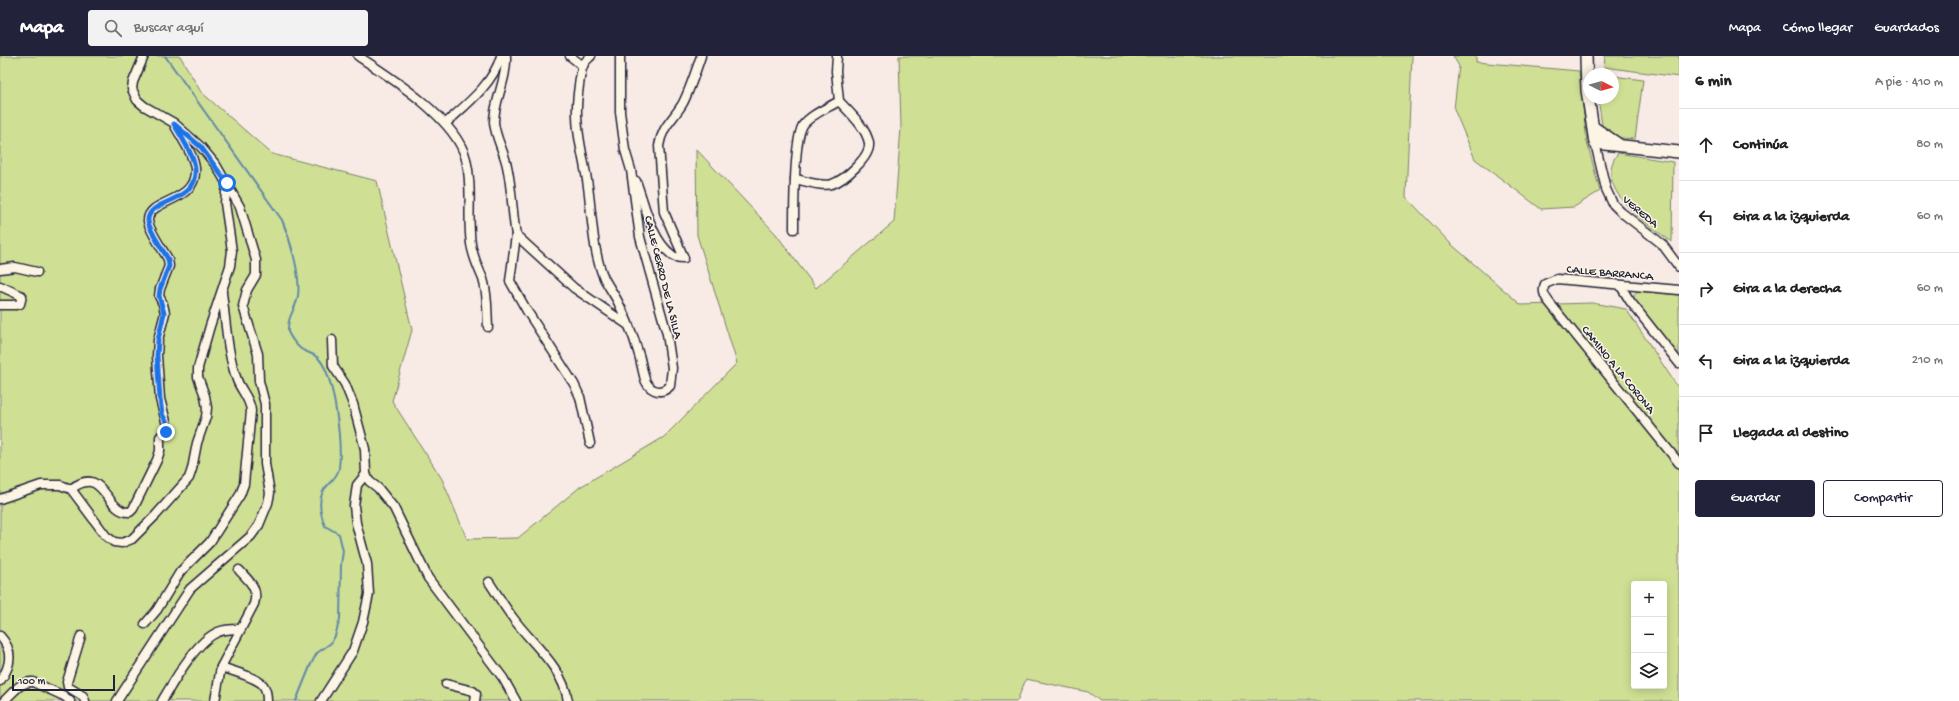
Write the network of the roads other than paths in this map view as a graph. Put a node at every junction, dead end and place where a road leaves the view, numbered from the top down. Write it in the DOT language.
graph roads {
  1 [pos="144,56"];
  2 [pos="358,56"];
  3 [pos="501,56"];
  4 [pos="506,56"];
  5 [pos="570,56"];
  6 [pos="590,56"];
  7 [pos="620,56"];
  8 [pos="701,56"];
  9 [pos="837,56"];
  10 [pos="1586,56"];
  11 [pos="583,66"];
  12 [pos="839,101"];
  13 [pos="174,124"];
  14 [pos="446,124"];
  15 [pos="1594,127"];
  16 [pos="1595,143"];
  17 [pos="1620,145"];
  18 [pos="1679,152"];
  19 [pos="631,170"];
  20 [pos="795,179"];
  21 [pos="227,183"];
  22 [pos="794,229"];
  23 [pos="516,235"];
  24 [pos="1679,267"];
  25 [pos="0,269"];
  26 [pos="37,272"];
  27 [pos="1620,285"];
  28 [pos="0,286"];
  29 [pos="1543,289"];
  30 [pos="222,290"];
  31 [pos="1679,290"];
  32 [pos="0,305"];
  33 [pos="629,325"];
  34 [pos="488,327"];
  35 [pos="332,340"];
  36 [pos="1679,363"];
  37 [pos="590,443"];
  38 [pos="1679,463"];
  39 [pos="366,474"];
  40 [pos="71,489"];
  41 [pos="0,499"];
  42 [pos="240,570"];
  43 [pos="489,582"];
  44 [pos="145,624"];
  45 [pos="240,629"];
  46 [pos="0,636"];
  47 [pos="81,636"];
  48 [pos="221,667"];
  49 [pos="0,681"];
  50 [pos="446,684"];
  51 [pos="567,698"];
  52 [pos="4,701"];
  53 [pos="70,701"];
  54 [pos="85,701"];
  55 [pos="117,701"];
  56 [pos="162,701"];
  57 [pos="215,701"];
  58 [pos="267,701"];
  59 [pos="321,701"];
  60 [pos="475,701"];
  61 [pos="516,701"];
  62 [pos="574,701"];
  1 -- 13 [label="street"];
  2 -- 14 [label="street"];
  3 -- 14 [label="street"];
  4 -- 23 [label="street"];
  5 -- 11 [label="street"];
  6 -- 11 [label="street"];
  7 -- 19 [label="street, CALLE CERRO DE LA SILLA"];
  8 -- 19 [label="street"];
  9 -- 12 [label="street"];
  10 -- 15 [label="street"];
  11 -- 33 [label="street, CALLE CERRO DE LA SILLA"];
  12 -- 20 [label="street"];
  12 -- 20 [label="street"];
  13 -- 21 [label="street"];
  13 -- 40 [label="street"];
  14 -- 34 [label="street"];
  15 -- 16 [label="street"];
  15 -- 17 [label="street"];
  16 -- 17 [label="street"];
  16 -- 24 [label="street, VEREDA"];
  17 -- 18 [label="street"];
  19 -- 33 [label="street, CALLE CERRO DE LA SILLA"];
  20 -- 22 [label="street"];
  21 -- 30 [label="street"];
  21 -- 55 [label="street"];
  23 -- 33 [label="street"];
  23 -- 37 [label="street"];
  25 -- 26 [label="street"];
  27 -- 29 [label="street, CALLE BARRANCA"];
  27 -- 31 [label="street, CALLE BARRANCA"];
  27 -- 36 [label="street"];
  28 -- 32 [label="street"];
  29 -- 38 [label="street, CAMINO A LA CORONA"];
  30 -- 40 [label="street"];
  30 -- 44 [label="street"];
  35 -- 39 [label="street"];
  39 -- 59 [label="street"];
  39 -- 61 [label="street"];
  40 -- 41 [label="street"];
  42 -- 45 [label="street"];
  43 -- 51 [label="street"];
  45 -- 48 [label="street"];
  45 -- 56 [label="street"];
  46 -- 49 [label="street"];
  47 -- 54 [label="street"];
  48 -- 57 [label="street"];
  48 -- 58 [label="street"];
  50 -- 60 [label="street"];
  51 -- 62 [label="street"];
  52 -- 53 [label="street"];
}
